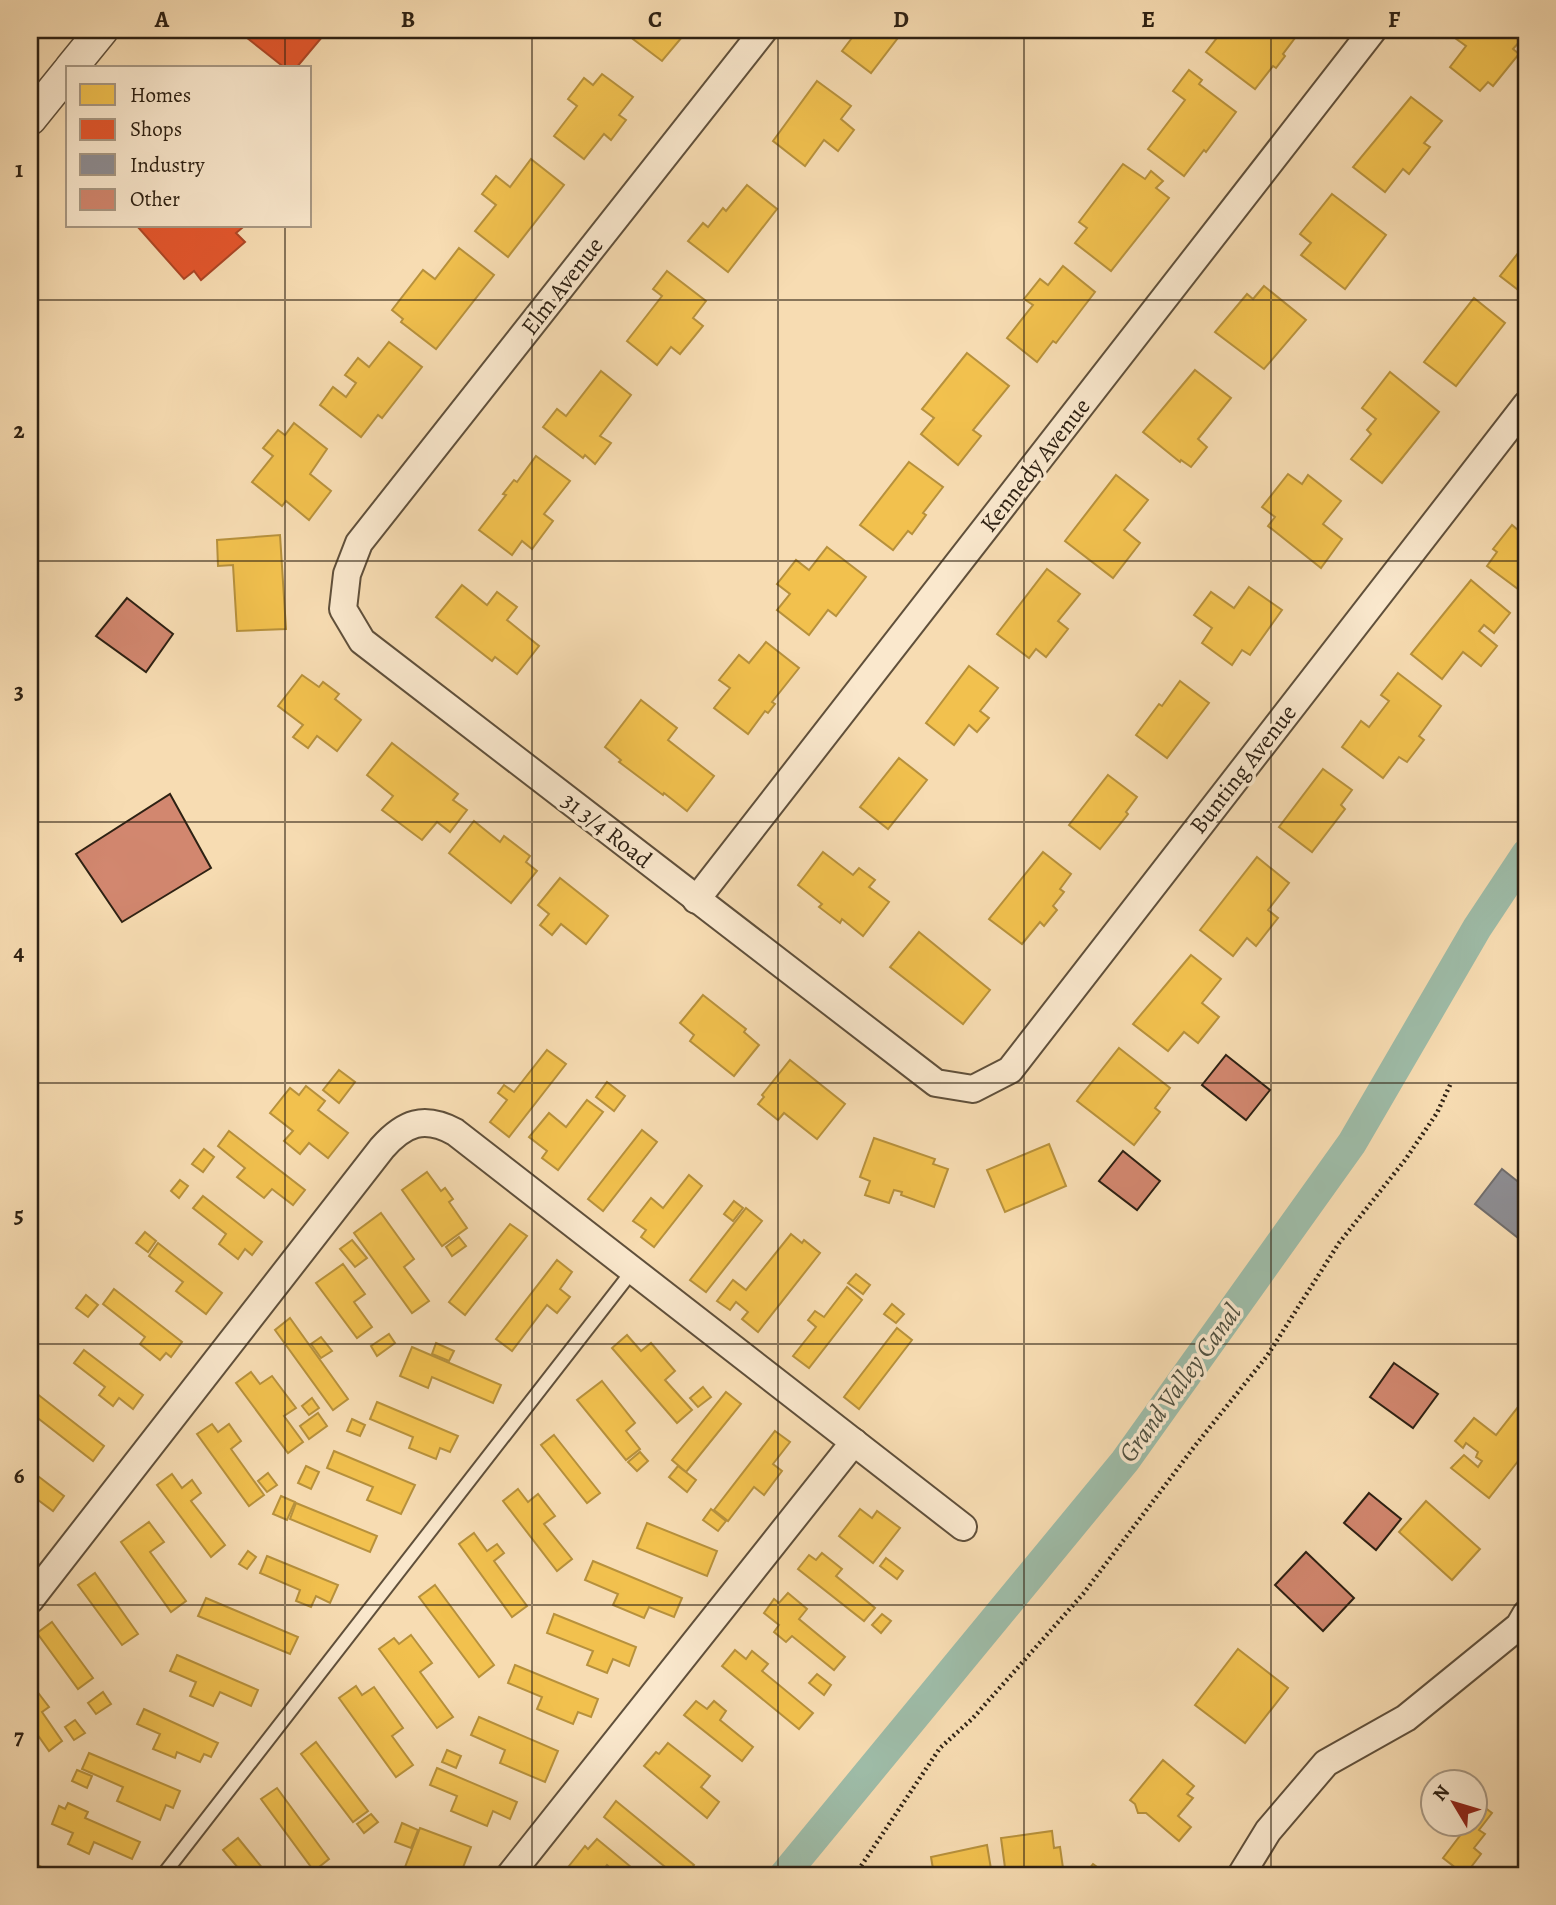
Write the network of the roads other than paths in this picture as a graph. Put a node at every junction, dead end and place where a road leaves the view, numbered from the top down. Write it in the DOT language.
graph roads {
  1 [pos="102,30"];
  2 [pos="764,30"];
  3 [pos="1373,30"];
  4 [pos="73,66"];
  5 [pos="66,75"];
  6 [pos="30,119"];
  7 [pos="1526,405"];
  8 [pos="359,543"];
  9 [pos="696,900"];
  10 [pos="936,1083"];
  11 [pos="633,1270"];
  12 [pos="854,1443"];
  13 [pos="963,1527"];
  14 [pos="30,1601"];
  15 [pos="1526,1614"];
  16 [pos="163,1875"];
  17 [pos="510,1875"];
  18 [pos="1241,1875"];
  1 -- 4 [label="street"];
  2 -- 8 [label="street, Elm Avenue"];
  3 -- 9 [label="street, Kennedy Avenue"];
  5 -- 6 [label="street"];
  7 -- 10 [label="street, Bunting Avenue"];
  8 -- 9 [label="street, 31 3/4 Road"];
  9 -- 10 [label="street, 31 3/4 Road"];
  11 -- 12 [label="street"];
  11 -- 14 [label="street"];
  11 -- 16 [label="lane"];
  12 -- 13 [label="street"];
  12 -- 17 [label="street"];
  15 -- 18 [label="street"];
}
